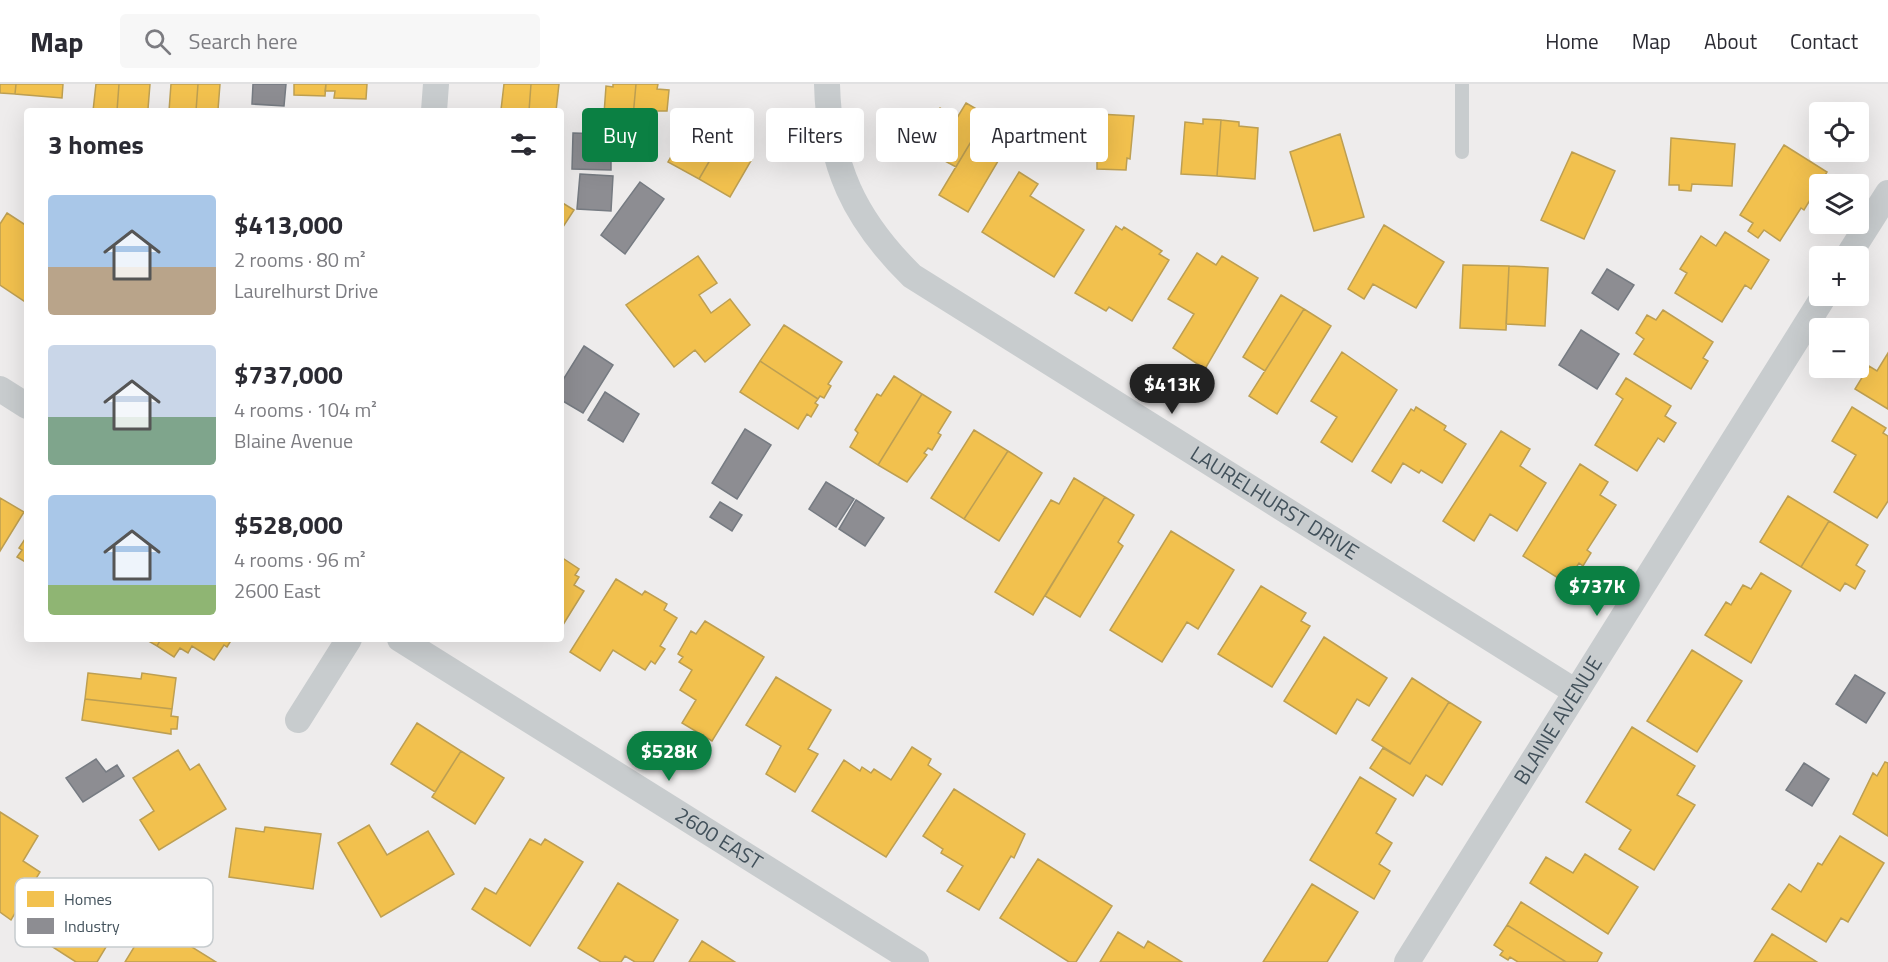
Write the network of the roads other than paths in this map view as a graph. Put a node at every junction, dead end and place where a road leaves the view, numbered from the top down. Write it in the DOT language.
graph roads {
  1 [pos="436,84"];
  2 [pos="827,84"];
  3 [pos="1462,84"];
  4 [pos="434,108"];
  5 [pos="1462,152"];
  6 [pos="1888,193"];
  7 [pos="1854,246"];
  8 [pos="1818,306"];
  9 [pos="0,389"];
  10 [pos="24,404"];
  11 [pos="347,642"];
  12 [pos="405,642"];
  13 [pos="1576,692"];
  14 [pos="298,720"];
  15 [pos="916,962"];
  16 [pos="1407,962"];
  1 -- 4 [label="street"];
  2 -- 13 [label="street, LAURELHURST DRIVE"];
  3 -- 5 [label="lane"];
  6 -- 7 [label="street"];
  8 -- 13 [label="street, BLAINE AVENUE"];
  9 -- 10 [label="street"];
  11 -- 14 [label="street"];
  12 -- 15 [label="street, 2600 EAST"];
  13 -- 16 [label="street, BLAINE AVENUE"];
}
